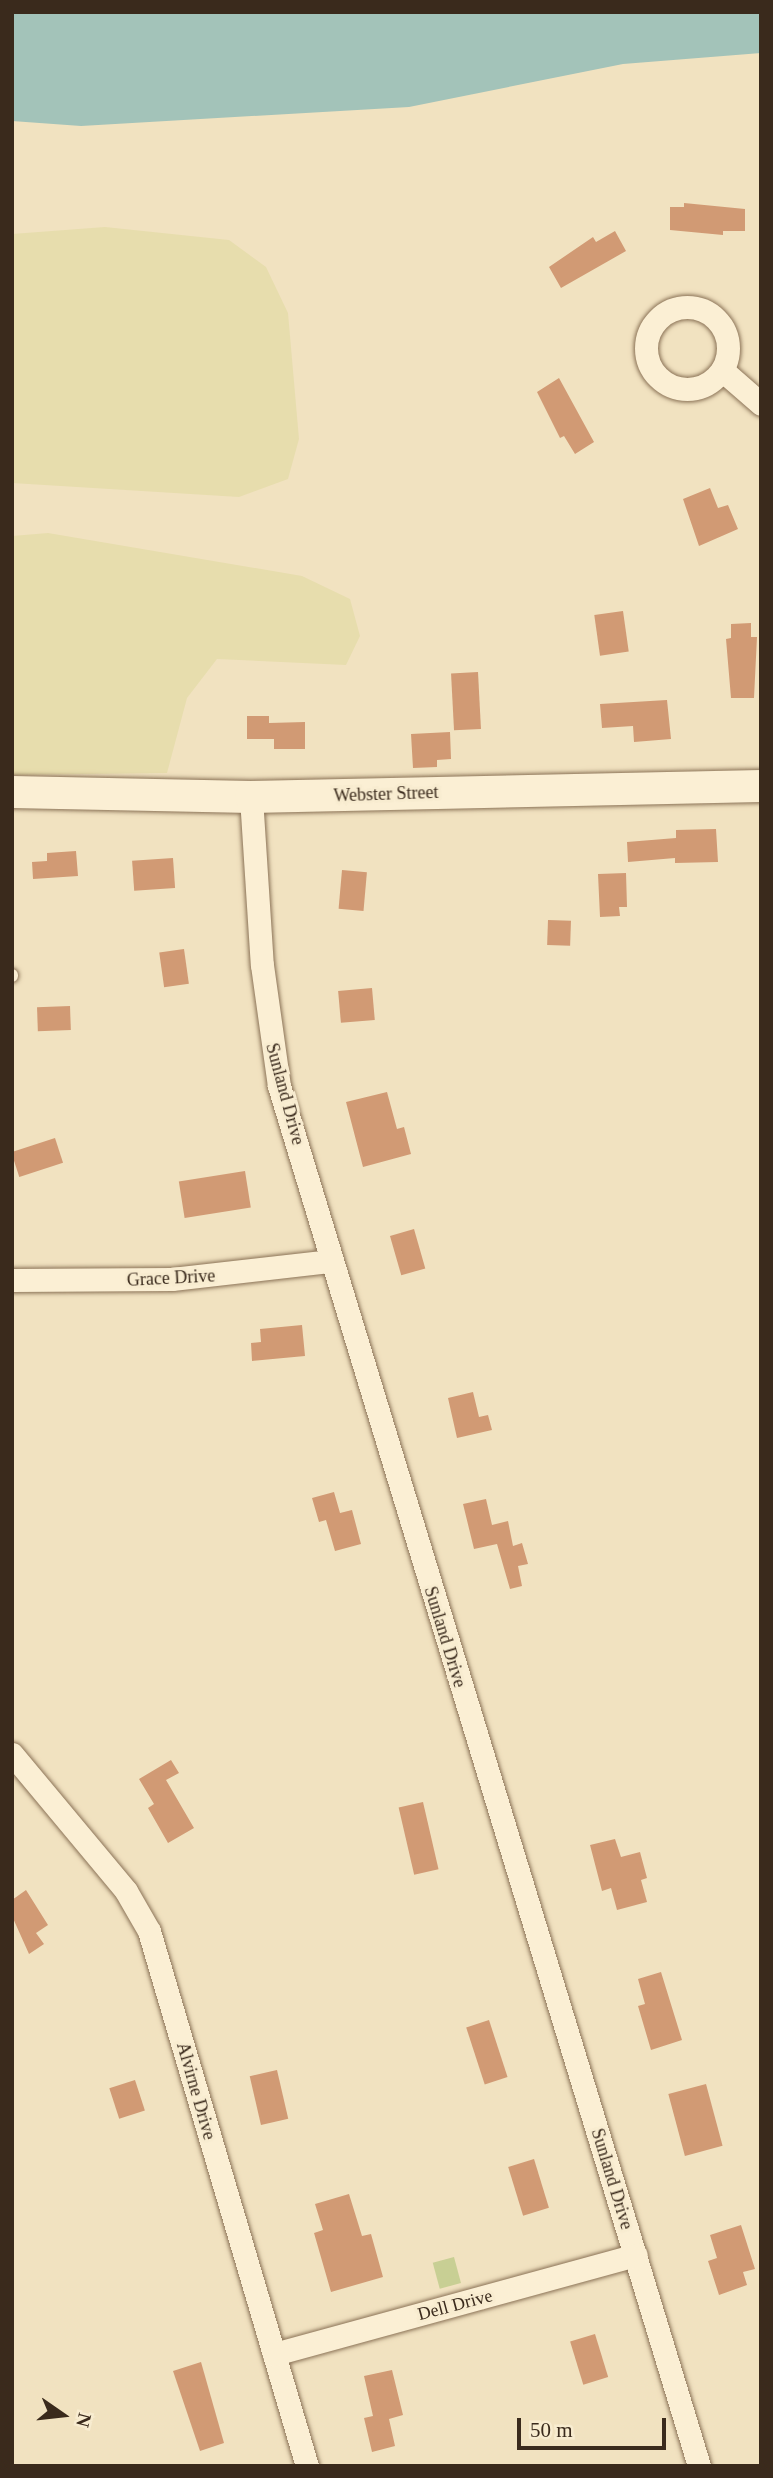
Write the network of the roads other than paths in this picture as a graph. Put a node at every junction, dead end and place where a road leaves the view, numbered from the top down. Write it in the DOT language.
graph roads {
  1 [pos="722,370"];
  2 [pos="761,404"];
  3 [pos="761,786"];
  4 [pos="12,792"];
  5 [pos="251,797"];
  6 [pos="330,1261"];
  7 [pos="12,1280"];
  8 [pos="12,1754"];
  9 [pos="635,2255"];
  10 [pos="274,2354"];
  11 [pos="307,2466"];
  12 [pos="699,2466"];
  1 -- 2 [label="street"];
  3 -- 5 [label="main road, Webster Street"];
  4 -- 5 [label="main road, Webster Street"];
  5 -- 6 [label="street, Sunland Drive"];
  6 -- 7 [label="street, Grace Drive"];
  6 -- 9 [label="street, Sunland Drive"];
  8 -- 10 [label="street, Alvirne Drive"];
  9 -- 10 [label="street, Dell Drive"];
  9 -- 12 [label="street, Sunland Drive"];
  10 -- 11 [label="street, Alvirne Drive"];
}
